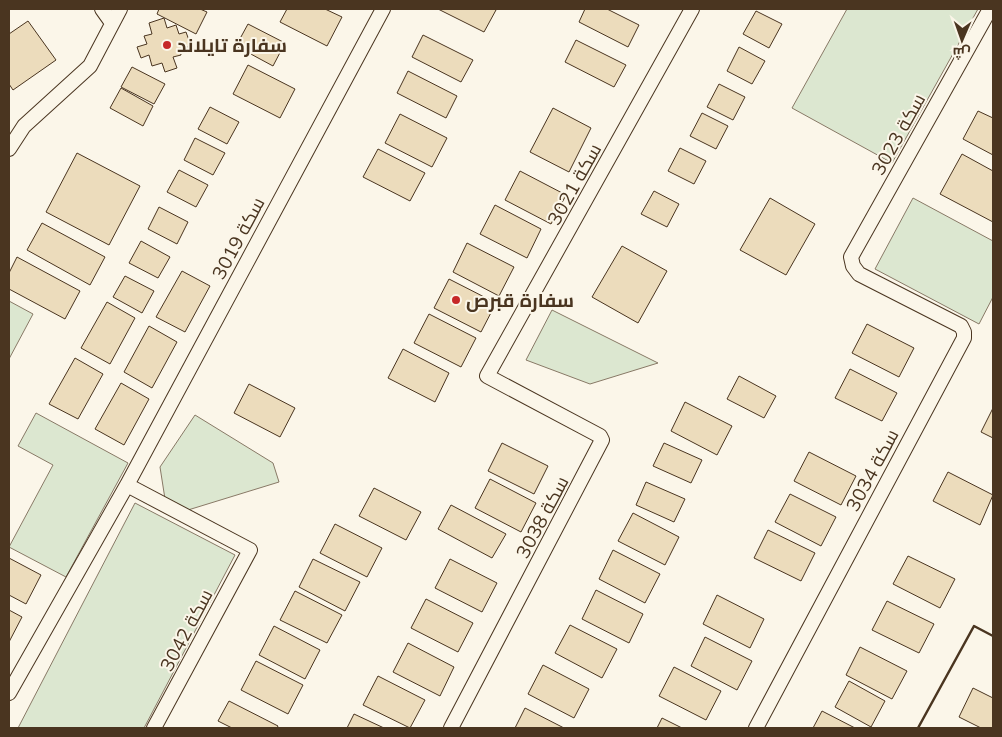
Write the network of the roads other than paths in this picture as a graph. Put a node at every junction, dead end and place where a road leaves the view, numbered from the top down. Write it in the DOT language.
graph roads {
  1 [pos="102,9"];
  2 [pos="120,9"];
  3 [pos="383,9"];
  4 [pos="692,9"];
  5 [pos="990,9"];
  6 [pos="112,23"];
  7 [pos="9,149"];
  8 [pos="864,276"];
  9 [pos="487,376"];
  10 [pos="127,485"];
  11 [pos="9,693"];
  12 [pos="154,728"];
  13 [pos="451,728"];
  14 [pos="756,728"];
  1 -- 6 [label="street"];
  2 -- 6 [label="street"];
  3 -- 10 [label="street, سكة 3019"];
  4 -- 9 [label="street, سكة 3021"];
  5 -- 8 [label="street, سكة 3023"];
  6 -- 7 [label="street"];
  8 -- 14 [label="street, سكة 3034"];
  9 -- 13 [label="street, سكة 3038"];
  10 -- 11 [label="street, سكة 3019"];
  10 -- 12 [label="street, سكة 3042"];
}
